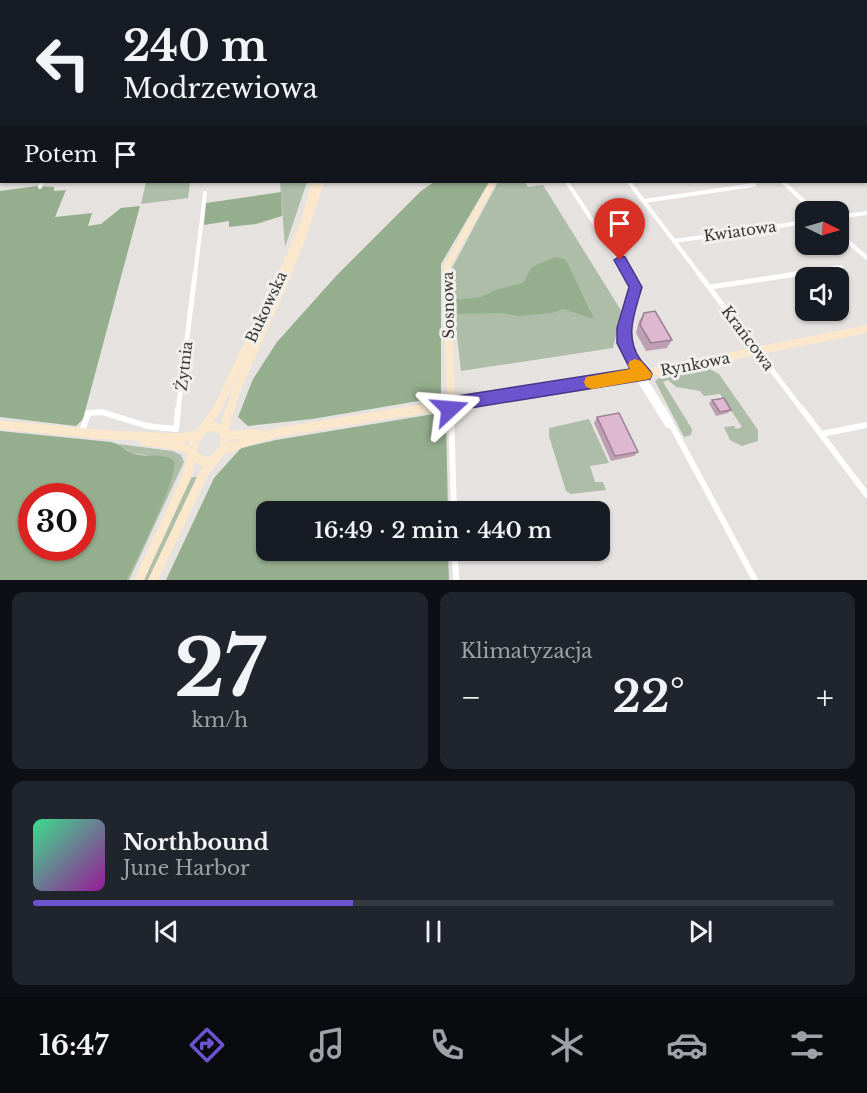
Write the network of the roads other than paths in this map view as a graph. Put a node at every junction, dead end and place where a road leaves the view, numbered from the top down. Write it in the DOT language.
graph roads {
  1 [pos="42,183"];
  2 [pos="315,183"];
  3 [pos="321,183"];
  4 [pos="492,183"];
  5 [pos="568,183"];
  6 [pos="630,183"];
  7 [pos="784,183"];
  8 [pos="754,184"];
  9 [pos="40,187"];
  10 [pos="205,193"];
  11 [pos="644,201"];
  12 [pos="803,201"];
  13 [pos="867,213"];
  14 [pos="849,215"];
  15 [pos="795,224"];
  16 [pos="675,241"];
  17 [pos="849,242"];
  18 [pos="867,258"];
  19 [pos="795,274"];
  20 [pos="710,287"];
  21 [pos="867,329"];
  22 [pos="758,351"];
  23 [pos="640,374"];
  24 [pos="451,404"];
  25 [pos="0,425"];
  26 [pos="867,425"];
  27 [pos="204,430"];
  28 [pos="82,432"];
  29 [pos="225,432"];
  30 [pos="274,433"];
  31 [pos="821,434"];
  32 [pos="109,435"];
  33 [pos="222,450"];
  34 [pos="192,453"];
  35 [pos="212,461"];
  36 [pos="867,495"];
  37 [pos="454,501"];
  38 [pos="455,561"];
  39 [pos="139,580"];
  40 [pos="153,580"];
  41 [pos="456,580"];
  42 [pos="755,580"];
  1 -- 9 [label="street"];
  2 -- 27 [label="street, Bukowska"];
  3 -- 29 [label="street, Bukowska"];
  4 -- 24 [label="street, Sosnowa"];
  5 -- 23 [label="street"];
  6 -- 11 [label="street, Krańcowa"];
  7 -- 12 [label="street"];
  8 -- 11 [label="street"];
  10 -- 28 [label="street, Żytnia"];
  11 -- 16 [label="street, Krańcowa"];
  13 -- 14 [label="street"];
  15 -- 16 [label="street, Kwiatowa"];
  16 -- 20 [label="street, Krańcowa"];
  17 -- 18 [label="street"];
  19 -- 20 [label="street"];
  20 -- 22 [label="street, Krańcowa"];
  21 -- 22 [label="street, Rynkowa"];
  22 -- 23 [label="street, Rynkowa"];
  22 -- 31 [label="street, Krańcowa"];
  23 -- 24 [label="street, Rynkowa"];
  23 -- 42 [label="street"];
  24 -- 30 [label="street, Rynkowa"];
  24 -- 37 [label="street"];
  25 -- 28 [label="street"];
  26 -- 31 [label="street"];
  27 -- 29 [label="street"];
  27 -- 32 [label="street"];
  27 -- 34 [label="street"];
  28 -- 32 [label="street"];
  29 -- 30 [label="street, Rynkowa"];
  29 -- 33 [label="street"];
  30 -- 33 [label="street, Rynkowa"];
  31 -- 36 [label="street, Krańcowa"];
  32 -- 34 [label="street"];
  33 -- 35 [label="street"];
  34 -- 35 [label="street"];
  34 -- 39 [label="street"];
  35 -- 40 [label="street"];
  38 -- 41 [label="street"];
}
